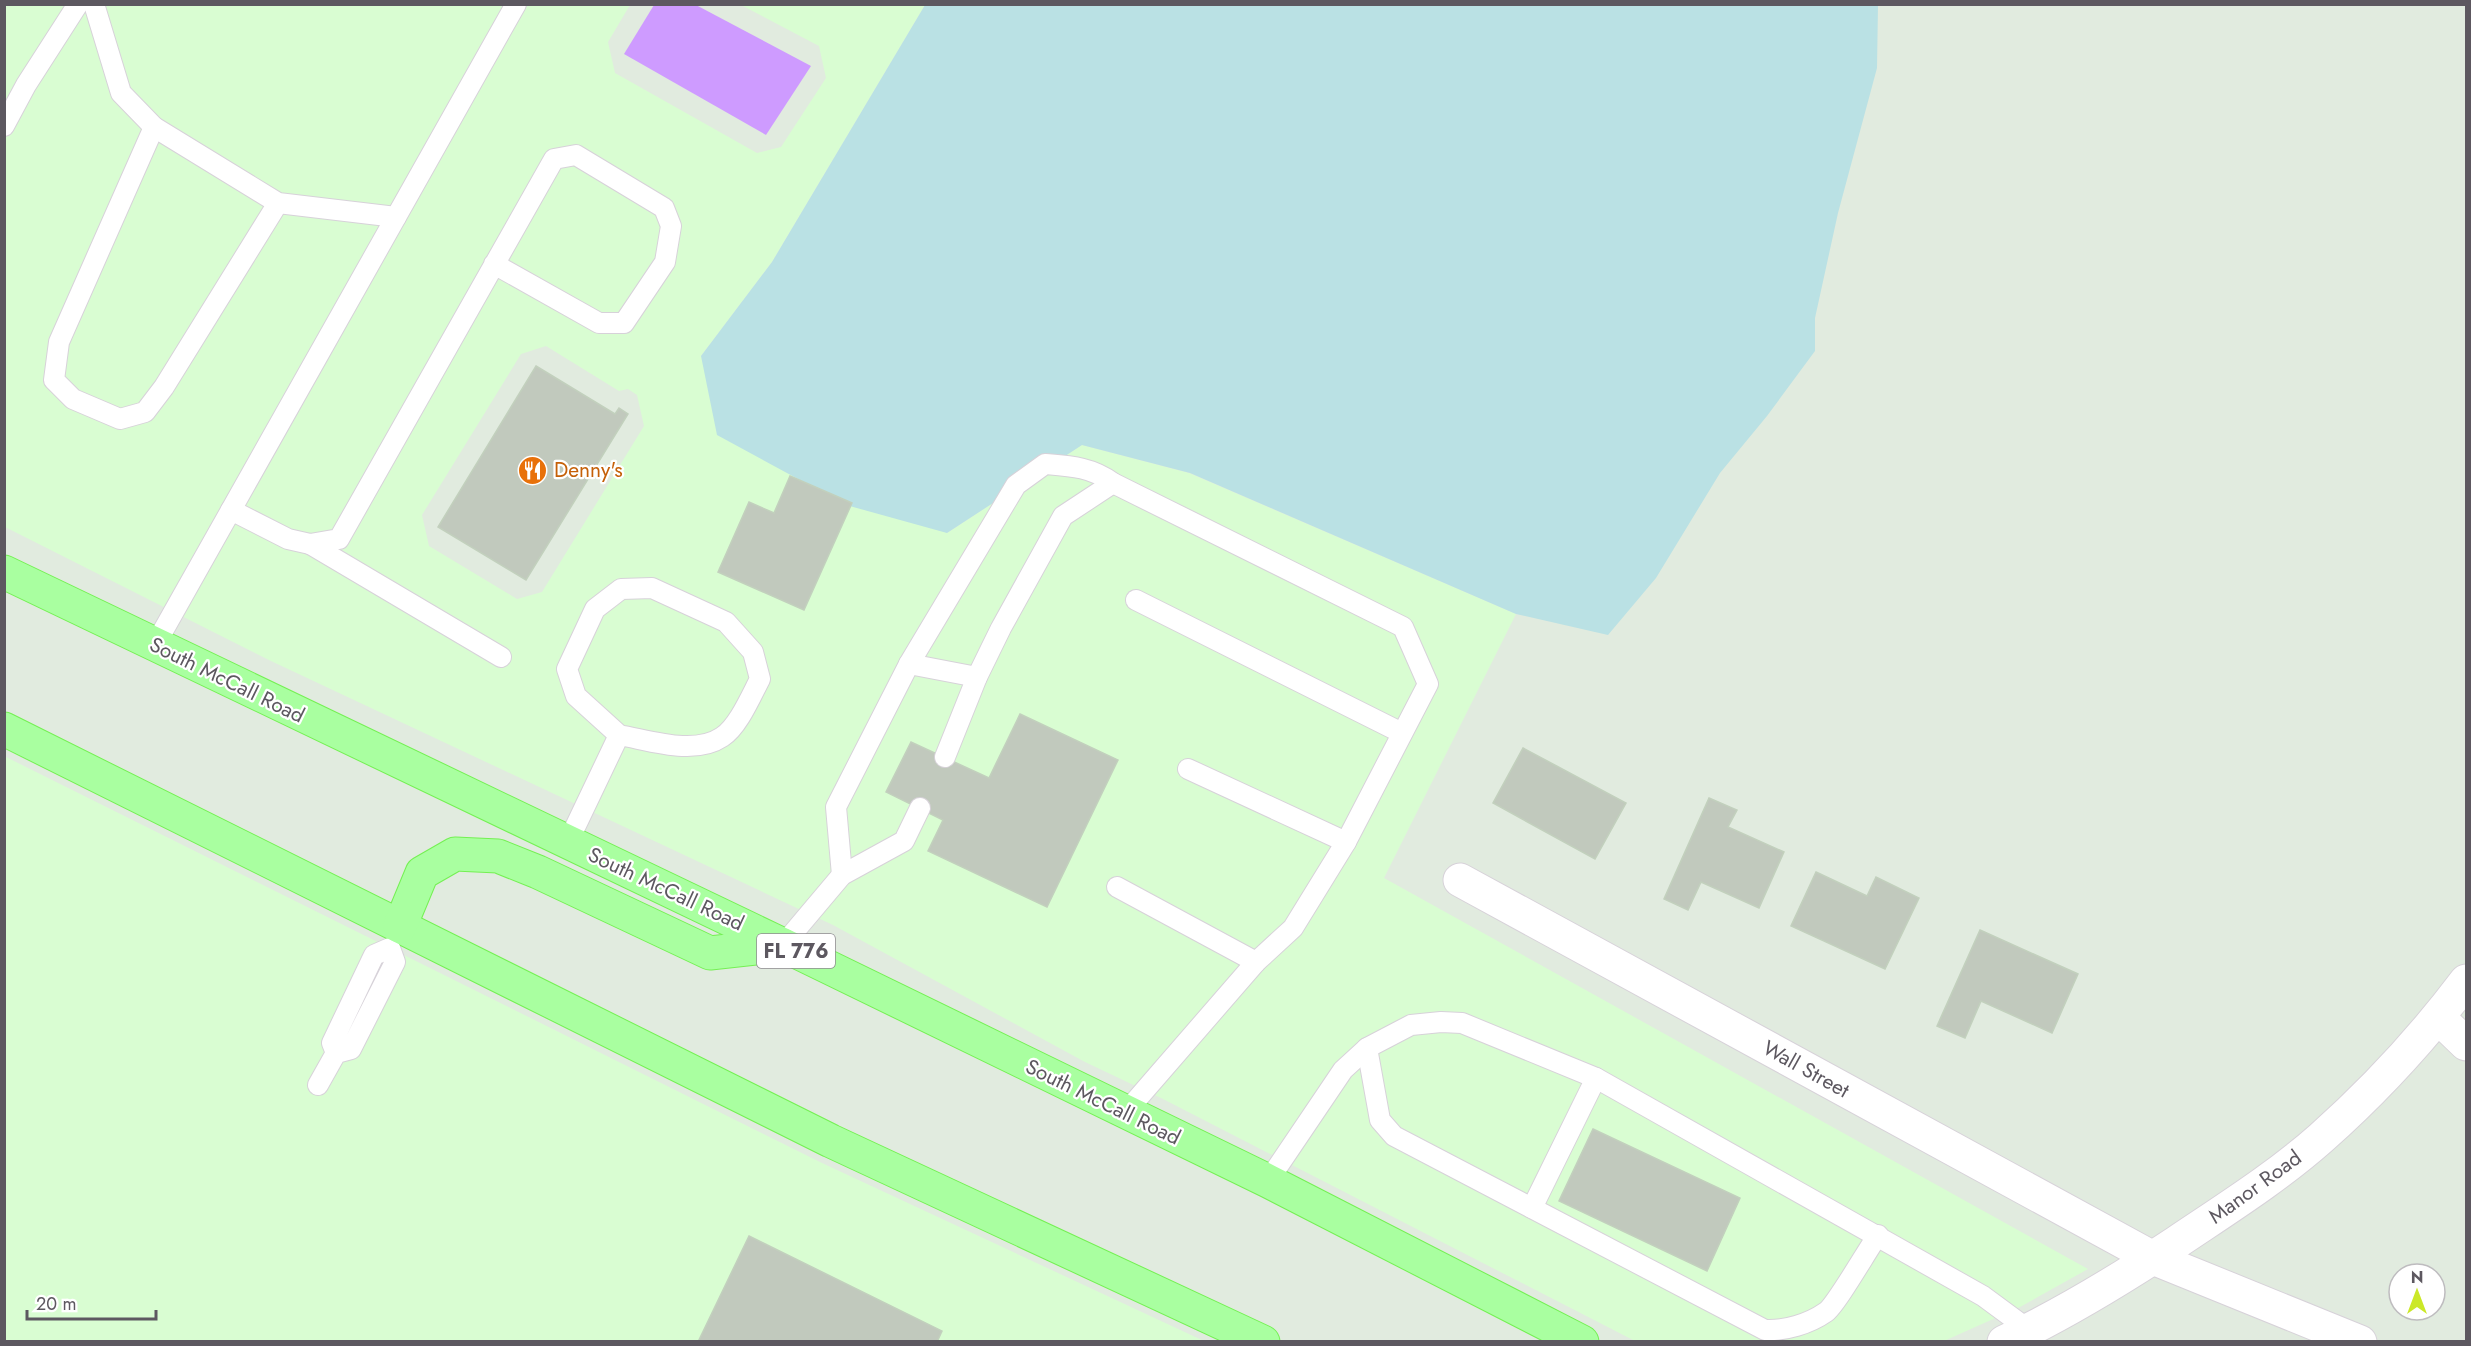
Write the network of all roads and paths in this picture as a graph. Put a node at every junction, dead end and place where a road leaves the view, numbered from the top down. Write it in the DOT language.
graph roads {
  1 [pos="78,4"];
  2 [pos="94,4"];
  3 [pos="516,4"];
  4 [pos="4,126"];
  5 [pos="154,127"];
  6 [pos="278,203"];
  7 [pos="396,217"];
  8 [pos="494,264"];
  9 [pos="1113,483"];
  10 [pos="231,510"];
  11 [pos="310,544"];
  12 [pos="4,572"];
  13 [pos="1136,600"];
  14 [pos="155,645"];
  15 [pos="501,657"];
  16 [pos="909,664"];
  17 [pos="977,677"];
  18 [pos="4,729"];
  19 [pos="1402,733"];
  20 [pos="619,735"];
  21 [pos="945,757"];
  22 [pos="1188,769"];
  23 [pos="920,808"];
  24 [pos="568,842"];
  25 [pos="1346,842"];
  26 [pos="842,875"];
  27 [pos="1460,880"];
  28 [pos="1117,888"];
  29 [pos="395,937"];
  30 [pos="783,945"];
  31 [pos="1256,962"];
  32 [pos="2466,981"];
  33 [pos="2439,1018"];
  34 [pos="2466,1044"];
  35 [pos="1367,1048"];
  36 [pos="1596,1078"];
  37 [pos="318,1086"];
  38 [pos="1125,1113"];
  39 [pos="1268,1180"];
  40 [pos="1532,1208"];
  41 [pos="1878,1235"];
  42 [pos="2153,1258"];
  43 [pos="2016,1336"];
  44 [pos="1263,1341"];
  45 [pos="1582,1341"];
  46 [pos="2360,1341"];
  1 -- 4 [label="lane"];
  2 -- 5 [label="lane"];
  3 -- 7 [label="lane"];
  5 -- 6 [label="lane"];
  5 -- 6 [label="lane"];
  6 -- 7 [label="lane"];
  7 -- 10 [label="lane"];
  8 -- 8 [label="lane"];
  8 -- 11 [label="lane"];
  9 -- 16 [label="lane"];
  9 -- 17 [label="lane"];
  9 -- 19 [label="lane"];
  10 -- 11 [label="lane"];
  10 -- 14 [label="lane"];
  11 -- 15 [label="lane"];
  12 -- 14 [label="main road, South McCall Road / FL 776"];
  13 -- 19 [label="lane"];
  14 -- 24 [label="main road, South McCall Road / FL 776"];
  16 -- 17 [label="lane"];
  16 -- 26 [label="lane"];
  17 -- 21 [label="lane"];
  18 -- 29 [label="main road"];
  19 -- 25 [label="lane"];
  20 -- 20 [label="lane"];
  20 -- 24 [label="lane"];
  22 -- 25 [label="lane"];
  23 -- 26 [label="lane"];
  24 -- 30 [label="main road, South McCall Road / FL 776"];
  25 -- 31 [label="lane"];
  26 -- 30 [label="lane"];
  27 -- 42 [label="street, Wall Street"];
  28 -- 31 [label="lane"];
  29 -- 30 [label="main road"];
  29 -- 37 [label="lane"];
  29 -- 44 [label="main road"];
  30 -- 38 [label="main road, South McCall Road / FL 776"];
  31 -- 38 [label="lane"];
  32 -- 33 [label="street, Manor Road"];
  33 -- 34 [label="street"];
  33 -- 42 [label="street, Manor Road"];
  35 -- 36 [label="lane"];
  35 -- 39 [label="lane"];
  35 -- 40 [label="lane"];
  36 -- 40 [label="lane"];
  36 -- 41 [label="lane"];
  38 -- 39 [label="main road, South McCall Road / FL 776"];
  39 -- 45 [label="main road, South McCall Road / FL 776"];
  40 -- 41 [label="lane"];
  41 -- 43 [label="lane"];
  42 -- 43 [label="street, Manor Road"];
  42 -- 46 [label="street, Wall Street"];
}
